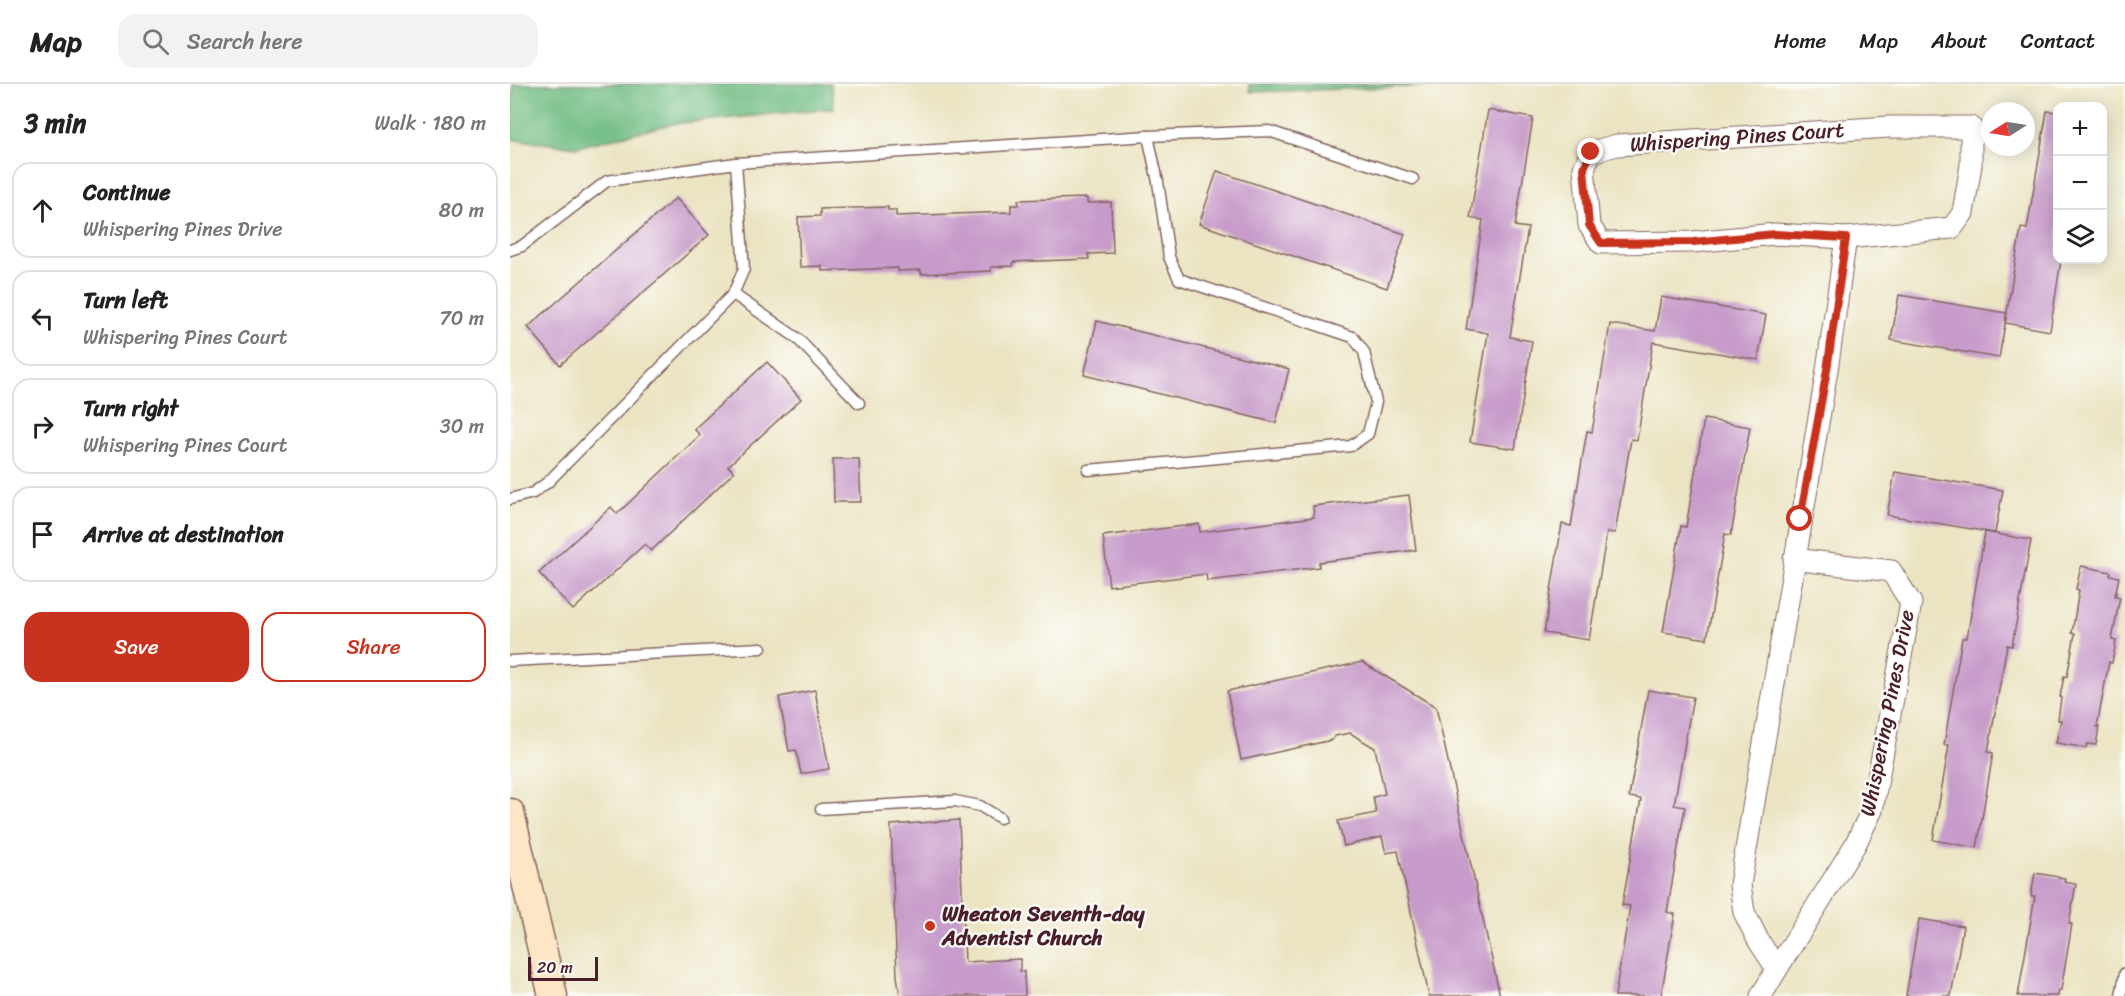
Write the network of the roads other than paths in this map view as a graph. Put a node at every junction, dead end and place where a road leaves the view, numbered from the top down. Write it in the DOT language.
graph roads {
  1 [pos="1148,136"];
  2 [pos="736,163"];
  3 [pos="1413,179"];
  4 [pos="1846,238"];
  5 [pos="510,250"];
  6 [pos="733,294"];
  7 [pos="859,403"];
  8 [pos="1088,470"];
  9 [pos="510,499"];
  10 [pos="1794,559"];
  11 [pos="761,648"];
  12 [pos="510,661"];
  13 [pos="821,809"];
  14 [pos="510,813"];
  15 [pos="1000,818"];
  16 [pos="1777,969"];
  17 [pos="2125,974"];
  18 [pos="553,996"];
  19 [pos="1761,996"];
  20 [pos="2121,996"];
  1 -- 2 [label="lane"];
  1 -- 3 [label="lane"];
  1 -- 8 [label="lane"];
  2 -- 5 [label="lane"];
  2 -- 6 [label="lane"];
  4 -- 4 [label="street, Whispering Pines Court"];
  4 -- 10 [label="street"];
  6 -- 7 [label="lane"];
  6 -- 9 [label="lane"];
  10 -- 16 [label="street"];
  10 -- 16 [label="street, Whispering Pines Drive"];
  11 -- 12 [label="lane"];
  13 -- 15 [label="lane"];
  14 -- 18 [label="main road"];
  16 -- 19 [label="street, Whispering Pines Drive"];
  17 -- 20 [label="lane"];
}
